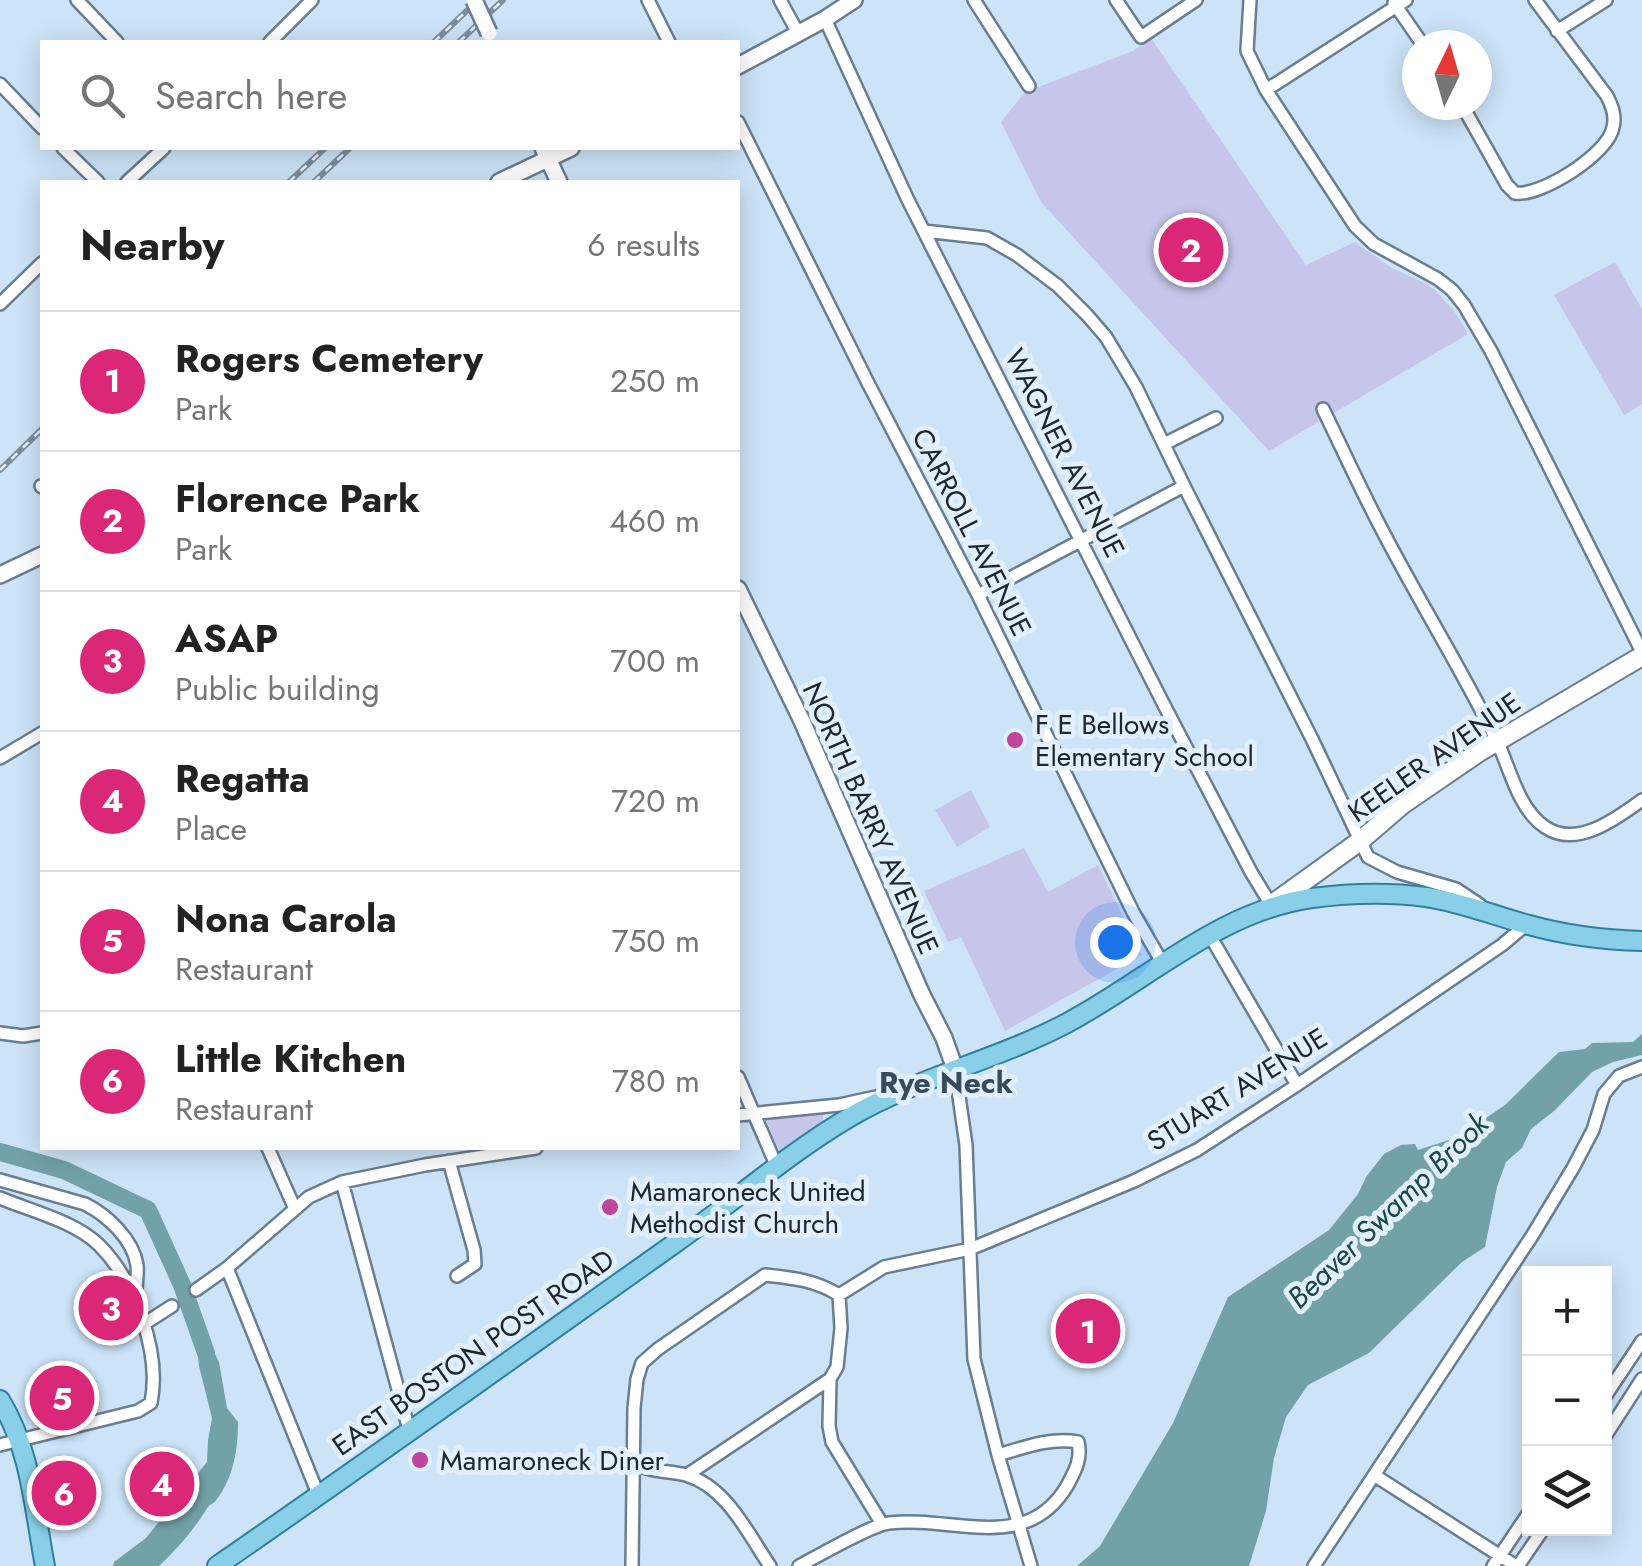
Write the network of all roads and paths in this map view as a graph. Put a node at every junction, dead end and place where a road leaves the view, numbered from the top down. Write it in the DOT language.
graph roads {
  1 [pos="77,0"];
  2 [pos="312,0"];
  3 [pos="474,0"];
  4 [pos="648,0"];
  5 [pos="780,0"];
  6 [pos="854,0"];
  7 [pos="974,0"];
  8 [pos="1116,0"];
  9 [pos="1196,0"];
  10 [pos="1250,0"];
  11 [pos="1535,0"];
  12 [pos="1606,0"];
  13 [pos="1398,2"];
  14 [pos="825,18"];
  15 [pos="1414,30"];
  16 [pos="1556,31"];
  17 [pos="798,33"];
  18 [pos="491,38"];
  19 [pos="115,40"];
  20 [pos="272,40"];
  21 [pos="668,40"];
  22 [pos="740,65"];
  23 [pos="0,84"];
  24 [pos="1029,86"];
  25 [pos="1266,90"];
  26 [pos="1470,120"];
  27 [pos="40,126"];
  28 [pos="740,126"];
  29 [pos="65,150"];
  30 [pos="162,150"];
  31 [pos="546,153"];
  32 [pos="96,180"];
  33 [pos="128,180"];
  34 [pos="502,180"];
  35 [pos="558,180"];
  36 [pos="924,230"];
  37 [pos="40,265"];
  38 [pos="0,304"];
  39 [pos="1323,409"];
  40 [pos="1216,418"];
  41 [pos="1164,444"];
  42 [pos="1184,486"];
  43 [pos="1081,540"];
  44 [pos="40,556"];
  45 [pos="0,575"];
  46 [pos="978,594"];
  47 [pos="740,597"];
  48 [pos="1642,654"];
  49 [pos="40,734"];
  50 [pos="1497,742"];
  51 [pos="0,758"];
  52 [pos="1642,800"];
  53 [pos="1360,841"];
  54 [pos="1267,908"];
  55 [pos="1493,914"];
  56 [pos="1527,924"];
  57 [pos="1209,934"];
  58 [pos="1642,941"];
  59 [pos="1163,964"];
  60 [pos="40,1033"];
  61 [pos="0,1034"];
  62 [pos="1642,1067"];
  63 [pos="956,1069"];
  64 [pos="740,1081"];
  65 [pos="1297,1085"];
  66 [pos="895,1094"];
  67 [pos="755,1113"];
  68 [pos="740,1115"];
  69 [pos="269,1150"];
  70 [pos="505,1150"];
  71 [pos="450,1161"];
  72 [pos="778,1167"];
  73 [pos="0,1180"];
  74 [pos="342,1182"];
  75 [pos="0,1198"];
  76 [pos="295,1210"];
  77 [pos="970,1249"];
  78 [pos="228,1268"];
  79 [pos="457,1276"];
  80 [pos="196,1290"];
  81 [pos="839,1295"];
  82 [pos="135,1298"];
  83 [pos="172,1306"];
  84 [pos="144,1324"];
  85 [pos="1642,1341"];
  86 [pos="830,1379"];
  87 [pos="1642,1379"];
  88 [pos="1612,1386"];
  89 [pos="0,1400"];
  90 [pos="1612,1426"];
  91 [pos="409,1430"];
  92 [pos="9,1443"];
  93 [pos="998,1455"];
  94 [pos="634,1462"];
  95 [pos="1374,1475"];
  96 [pos="687,1476"];
  97 [pos="318,1494"];
  98 [pos="1522,1523"];
  99 [pos="882,1524"];
  100 [pos="1018,1524"];
  101 [pos="1538,1536"];
  102 [pos="1496,1561"];
  103 [pos="45,1566"];
  104 [pos="217,1566"];
  105 [pos="632,1566"];
  106 [pos="770,1566"];
  107 [pos="798,1566"];
  108 [pos="1032,1566"];
  109 [pos="1314,1566"];
  110 [pos="1517,1566"];
  1 -- 19 [label="street"];
  2 -- 20 [label="street"];
  3 -- 18 [label="street, bridge"];
  4 -- 21 [label="street"];
  5 -- 17 [label="street"];
  6 -- 14 [label="street"];
  7 -- 24 [label="street"];
  8 -- 9 [label="street"];
  10 -- 25 [label="street"];
  11 -- 16 [label="street"];
  12 -- 16 [label="street"];
  13 -- 15 [label="street"];
  13 -- 25 [label="street"];
  14 -- 17 [label="street"];
  14 -- 36 [label="street, WAGNER AVENUE"];
  16 -- 26 [label="street"];
  17 -- 22 [label="street"];
  23 -- 27 [label="street"];
  25 -- 48 [label="street"];
  28 -- 46 [label="street, CARROLL AVENUE"];
  29 -- 32 [label="street"];
  30 -- 33 [label="street"];
  31 -- 34 [label="street"];
  31 -- 35 [label="street"];
  36 -- 41 [label="street"];
  36 -- 43 [label="street, WAGNER AVENUE"];
  37 -- 38 [label="street"];
  39 -- 50 [label="street"];
  40 -- 41 [label="street"];
  41 -- 42 [label="street"];
  42 -- 43 [label="street"];
  42 -- 53 [label="street"];
  43 -- 46 [label="street"];
  43 -- 54 [label="street, WAGNER AVENUE"];
  44 -- 45 [label="street"];
  46 -- 59 [label="street, CARROLL AVENUE"];
  47 -- 63 [label="street, NORTH BARRY AVENUE"];
  48 -- 50 [label="main road, KEELER AVENUE"];
  49 -- 51 [label="street"];
  50 -- 52 [label="street"];
  50 -- 53 [label="main road, KEELER AVENUE"];
  53 -- 54 [label="main road, KEELER AVENUE"];
  53 -- 55 [label="street"];
  54 -- 55 [label="main road, EAST BOSTON POST ROAD"];
  54 -- 57 [label="main road, EAST BOSTON POST ROAD"];
  55 -- 56 [label="main road, EAST BOSTON POST ROAD"];
  56 -- 58 [label="main road, EAST BOSTON POST ROAD"];
  56 -- 65 [label="street, STUART AVENUE"];
  57 -- 59 [label="main road, EAST BOSTON POST ROAD"];
  57 -- 65 [label="street"];
  59 -- 63 [label="main road, EAST BOSTON POST ROAD"];
  60 -- 61 [label="street"];
  62 -- 95 [label="street"];
  63 -- 66 [label="main road, EAST BOSTON POST ROAD"];
  63 -- 77 [label="street"];
  64 -- 67 [label="street"];
  65 -- 77 [label="street, STUART AVENUE"];
  66 -- 67 [label="street"];
  66 -- 72 [label="main road, EAST BOSTON POST ROAD"];
  67 -- 68 [label="street"];
  67 -- 72 [label="street"];
  69 -- 76 [label="street"];
  70 -- 71 [label="street"];
  71 -- 74 [label="street"];
  71 -- 79 [label="street"];
  72 -- 91 [label="main road, EAST BOSTON POST ROAD"];
  73 -- 82 [label="street"];
  74 -- 76 [label="street"];
  74 -- 91 [label="street"];
  75 -- 82 [label="street"];
  76 -- 78 [label="street"];
  77 -- 81 [label="street, STUART AVENUE"];
  77 -- 93 [label="street"];
  78 -- 80 [label="street"];
  78 -- 97 [label="street"];
  81 -- 86 [label="street"];
  81 -- 94 [label="street"];
  82 -- 84 [label="street"];
  83 -- 84 [label="street"];
  84 -- 92 [label="street"];
  85 -- 88 [label="street"];
  86 -- 96 [label="street"];
  86 -- 99 [label="street"];
  87 -- 90 [label="street"];
  89 -- 92 [label="main road"];
  91 -- 97 [label="main road, EAST BOSTON POST ROAD"];
  92 -- 103 [label="main road"];
  93 -- 100 [label="street"];
  93 -- 100 [label="street"];
  94 -- 96 [label="street"];
  94 -- 105 [label="street"];
  95 -- 102 [label="street"];
  95 -- 109 [label="street"];
  96 -- 106 [label="street"];
  97 -- 104 [label="main road, EAST BOSTON POST ROAD"];
  98 -- 102 [label="street"];
  99 -- 100 [label="street"];
  99 -- 107 [label="street"];
  100 -- 108 [label="street"];
  101 -- 110 [label="street"];
  102 -- 110 [label="street"];
}
